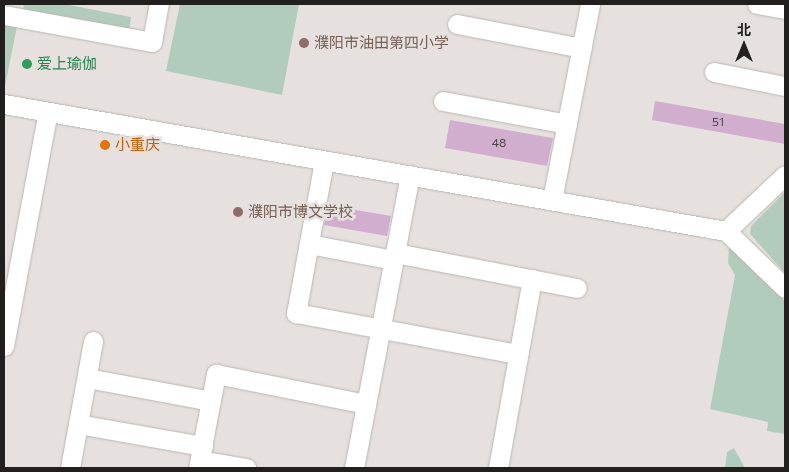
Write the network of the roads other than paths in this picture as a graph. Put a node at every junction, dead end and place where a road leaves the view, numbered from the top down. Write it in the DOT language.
graph roads {
  1 [pos="159,4"];
  2 [pos="590,4"];
  3 [pos="757,4"];
  4 [pos="785,9"];
  5 [pos="12,12"];
  6 [pos="457,24"];
  7 [pos="582,48"];
  8 [pos="714,72"];
  9 [pos="785,86"];
  10 [pos="443,101"];
  11 [pos="4,104"];
  12 [pos="48,112"];
  13 [pos="567,124"];
  14 [pos="324,160"];
  15 [pos="410,175"];
  16 [pos="785,175"];
  17 [pos="552,200"];
  18 [pos="726,231"];
  19 [pos="309,244"];
  20 [pos="394,256"];
  21 [pos="532,279"];
  22 [pos="577,288"];
  23 [pos="785,288"];
  24 [pos="381,329"];
  25 [pos="94,341"];
  26 [pos="4,346"];
  27 [pos="518,354"];
  28 [pos="87,378"];
  29 [pos="211,401"];
  30 [pos="366,404"];
  31 [pos="78,424"];
  32 [pos="200,458"];
  33 [pos="70,468"];
  34 [pos="246,468"];
  35 [pos="354,468"];
  36 [pos="498,468"];
  1 -- 5 [label="street"];
  2 -- 7 [label="street"];
  3 -- 4 [label="street"];
  6 -- 7 [label="street"];
  7 -- 13 [label="street"];
  8 -- 9 [label="street"];
  10 -- 13 [label="street"];
  11 -- 12 [label="street"];
  12 -- 14 [label="street"];
  12 -- 26 [label="street"];
  13 -- 17 [label="street"];
  14 -- 15 [label="street"];
  14 -- 19 [label="street"];
  15 -- 17 [label="street"];
  15 -- 20 [label="street"];
  16 -- 18 [label="street"];
  17 -- 18 [label="street"];
  18 -- 23 [label="street"];
  19 -- 20 [label="street"];
  19 -- 24 [label="street"];
  20 -- 21 [label="street"];
  20 -- 24 [label="street"];
  21 -- 22 [label="street"];
  21 -- 27 [label="street"];
  24 -- 27 [label="street"];
  24 -- 30 [label="street"];
  25 -- 28 [label="street"];
  27 -- 36 [label="street"];
  28 -- 29 [label="street"];
  28 -- 31 [label="street"];
  29 -- 30 [label="street"];
  29 -- 32 [label="street"];
  30 -- 35 [label="street"];
  31 -- 32 [label="street"];
  31 -- 33 [label="street"];
  32 -- 34 [label="street"];
}
